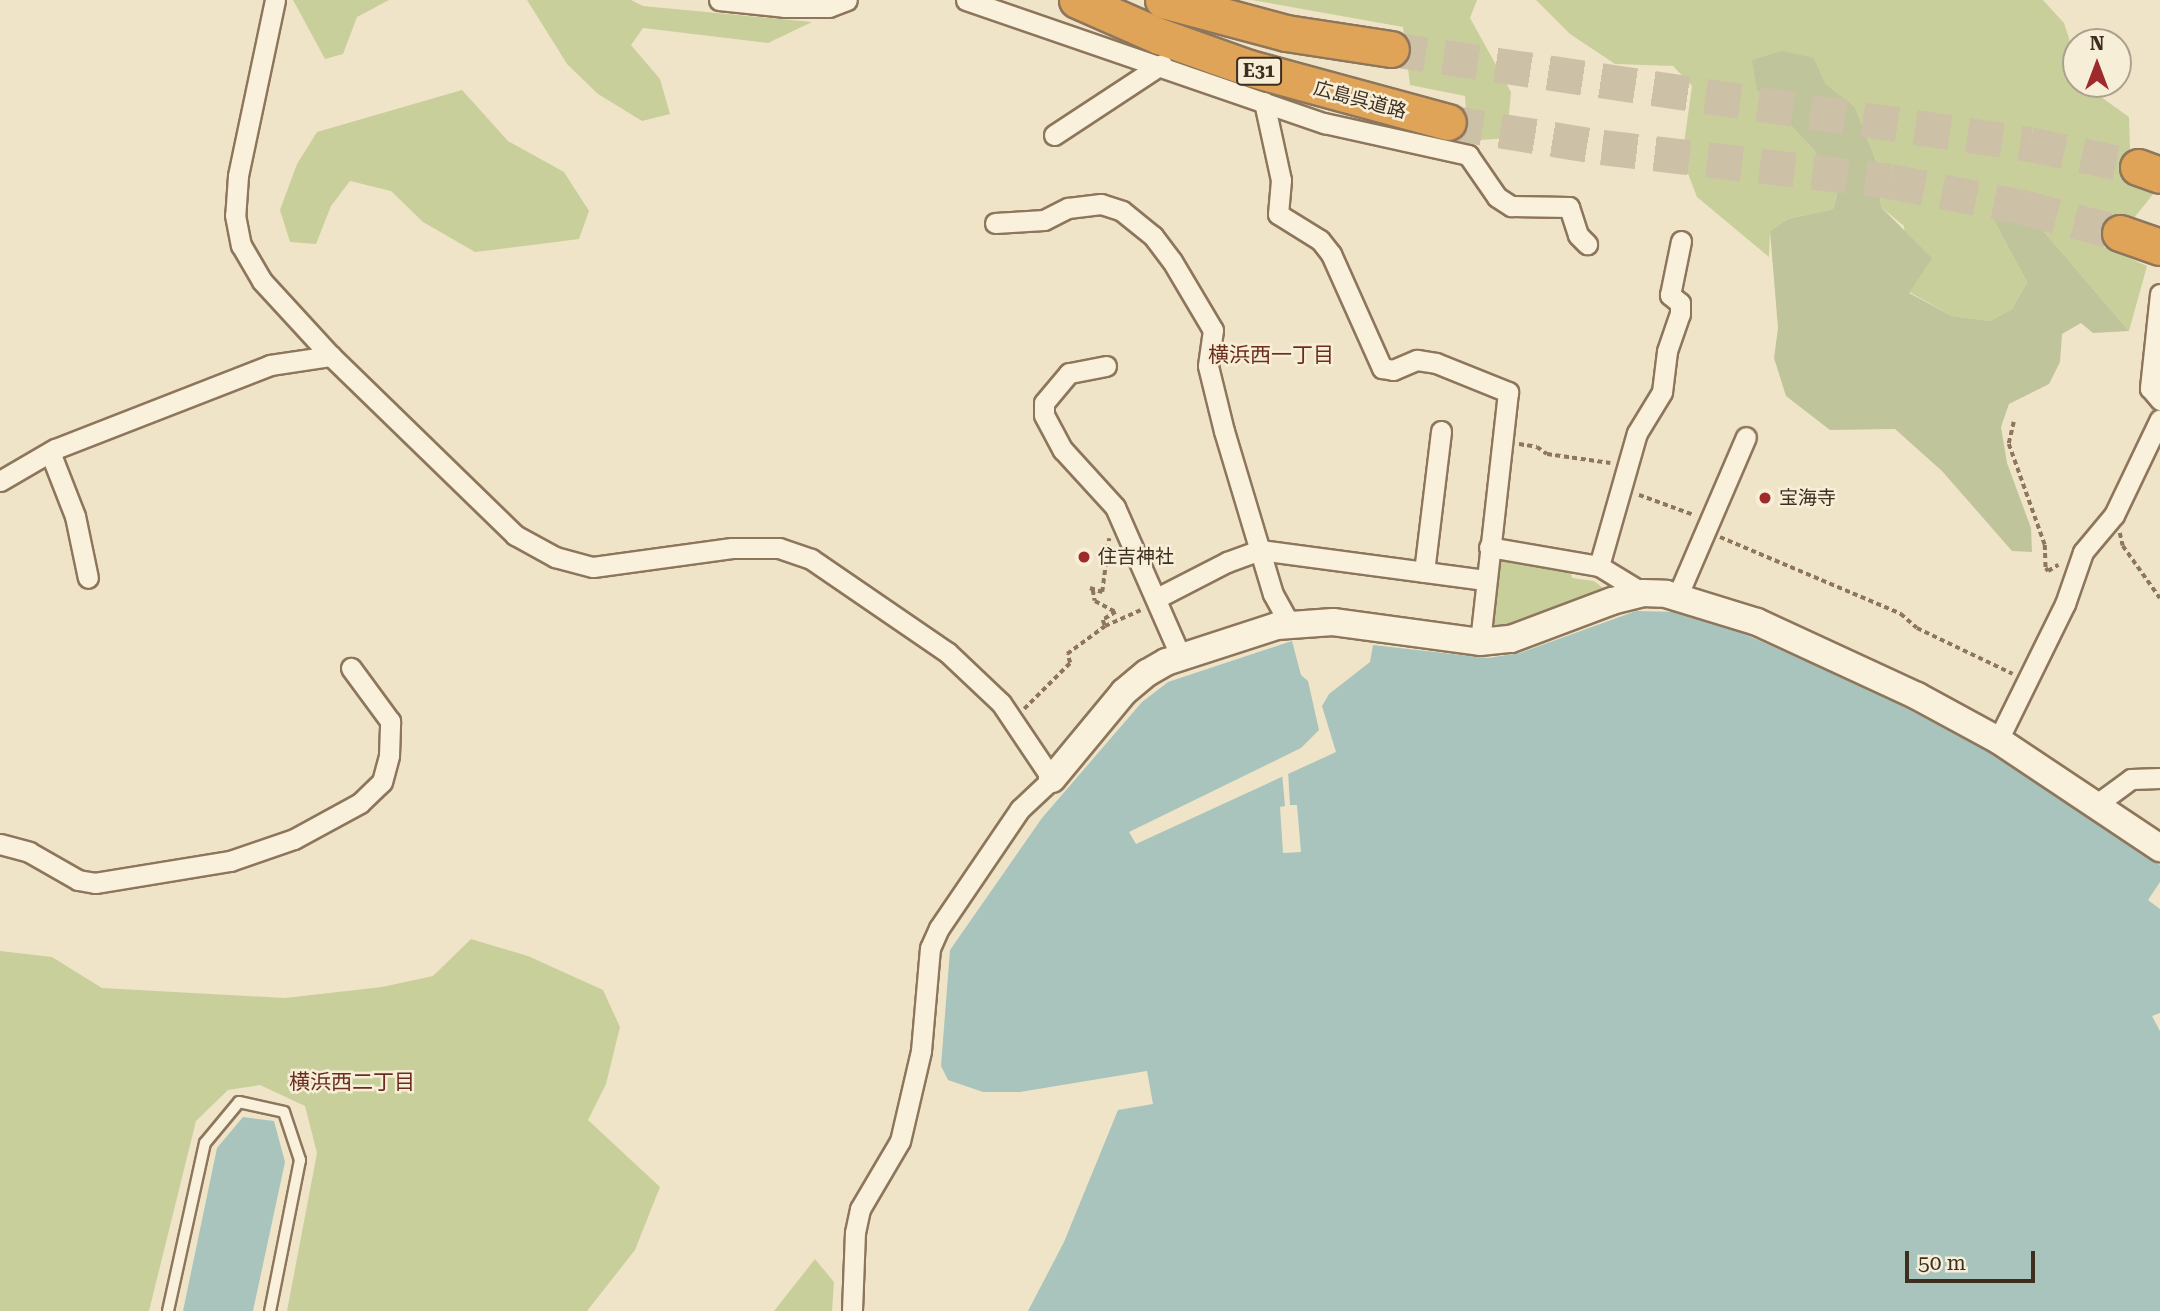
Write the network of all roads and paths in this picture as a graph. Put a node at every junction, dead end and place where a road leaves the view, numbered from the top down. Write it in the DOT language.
graph roads {
  1 [pos="275,0"];
  2 [pos="719,0"];
  3 [pos="847,0"];
  4 [pos="966,0"];
  5 [pos="1059,0"];
  6 [pos="1077,0"];
  7 [pos="1163,0"];
  8 [pos="1391,49"];
  9 [pos="1160,50"];
  10 [pos="1264,103"];
  11 [pos="1448,122"];
  12 [pos="1054,135"];
  13 [pos="995,223"];
  14 [pos="2120,233"];
  15 [pos="1681,241"];
  16 [pos="1587,244"];
  17 [pos="2160,247"];
  18 [pos="2160,294"];
  19 [pos="331,356"];
  20 [pos="1106,366"];
  21 [pos="2160,400"];
  22 [pos="2160,419"];
  23 [pos="2014,422"];
  24 [pos="1441,431"];
  25 [pos="1746,437"];
  26 [pos="1502,440"];
  27 [pos="50,452"];
  28 [pos="1629,466"];
  29 [pos="0,481"];
  30 [pos="1623,490"];
  31 [pos="1119,518"];
  32 [pos="2108,522"];
  33 [pos="1710,527"];
  34 [pos="1489,547"];
  35 [pos="1260,551"];
  36 [pos="2065,561"];
  37 [pos="1598,566"];
  38 [pos="1424,572"];
  39 [pos="88,578"];
  40 [pos="1485,580"];
  41 [pos="1643,593"];
  42 [pos="1677,597"];
  43 [pos="2160,598"];
  44 [pos="1158,600"];
  45 [pos="1289,623"];
  46 [pos="1105,626"];
  47 [pos="1480,642"];
  48 [pos="1181,657"];
  49 [pos="351,668"];
  50 [pos="2027,680"];
  51 [pos="1013,720"];
  52 [pos="1998,740"];
  53 [pos="2160,778"];
  54 [pos="1052,779"];
  55 [pos="2097,804"];
  56 [pos="0,844"];
  57 [pos="2160,848"];
  58 [pos="168,1311"];
  59 [pos="270,1311"];
  60 [pos="852,1311"];
  1 -- 19 [label="street"];
  2 -- 3 [label="street"];
  4 -- 9 [label="street"];
  5 -- 9 [label="highway"];
  6 -- 9 [label="highway, 広島呉道路 / E31"];
  7 -- 8 [label="highway, E31"];
  9 -- 10 [label="street"];
  9 -- 11 [label="highway, 広島呉道路 / E31"];
  9 -- 12 [label="street"];
  10 -- 16 [label="street"];
  10 -- 26 [label="street"];
  13 -- 35 [label="street"];
  14 -- 17 [label="highway"];
  15 -- 28 [label="street"];
  18 -- 21 [label="street"];
  19 -- 27 [label="street"];
  19 -- 51 [label="street"];
  20 -- 31 [label="street"];
  22 -- 32 [label="street"];
  23 -- 36 [label="path"];
  24 -- 38 [label="street"];
  25 -- 33 [label="street"];
  26 -- 28 [label="path"];
  26 -- 34 [label="street"];
  27 -- 29 [label="street"];
  27 -- 39 [label="street"];
  28 -- 30 [label="street"];
  30 -- 33 [label="path"];
  30 -- 37 [label="street"];
  31 -- 44 [label="street"];
  31 -- 46 [label="path"];
  32 -- 43 [label="path"];
  32 -- 50 [label="street"];
  33 -- 42 [label="street"];
  33 -- 50 [label="path"];
  34 -- 37 [label="street"];
  34 -- 40 [label="street"];
  35 -- 38 [label="street"];
  35 -- 44 [label="street"];
  35 -- 45 [label="street"];
  37 -- 41 [label="street"];
  38 -- 40 [label="street"];
  40 -- 47 [label="street"];
  41 -- 42 [label="street"];
  41 -- 47 [label="street"];
  42 -- 52 [label="street"];
  44 -- 46 [label="path"];
  44 -- 48 [label="street"];
  45 -- 47 [label="street"];
  45 -- 48 [label="street"];
  46 -- 51 [label="path"];
  48 -- 54 [label="street"];
  49 -- 56 [label="street"];
  50 -- 52 [label="street"];
  51 -- 54 [label="street"];
  52 -- 55 [label="street"];
  53 -- 55 [label="street"];
  54 -- 60 [label="street"];
  55 -- 57 [label="street"];
  58 -- 59 [label="lane"];
}
